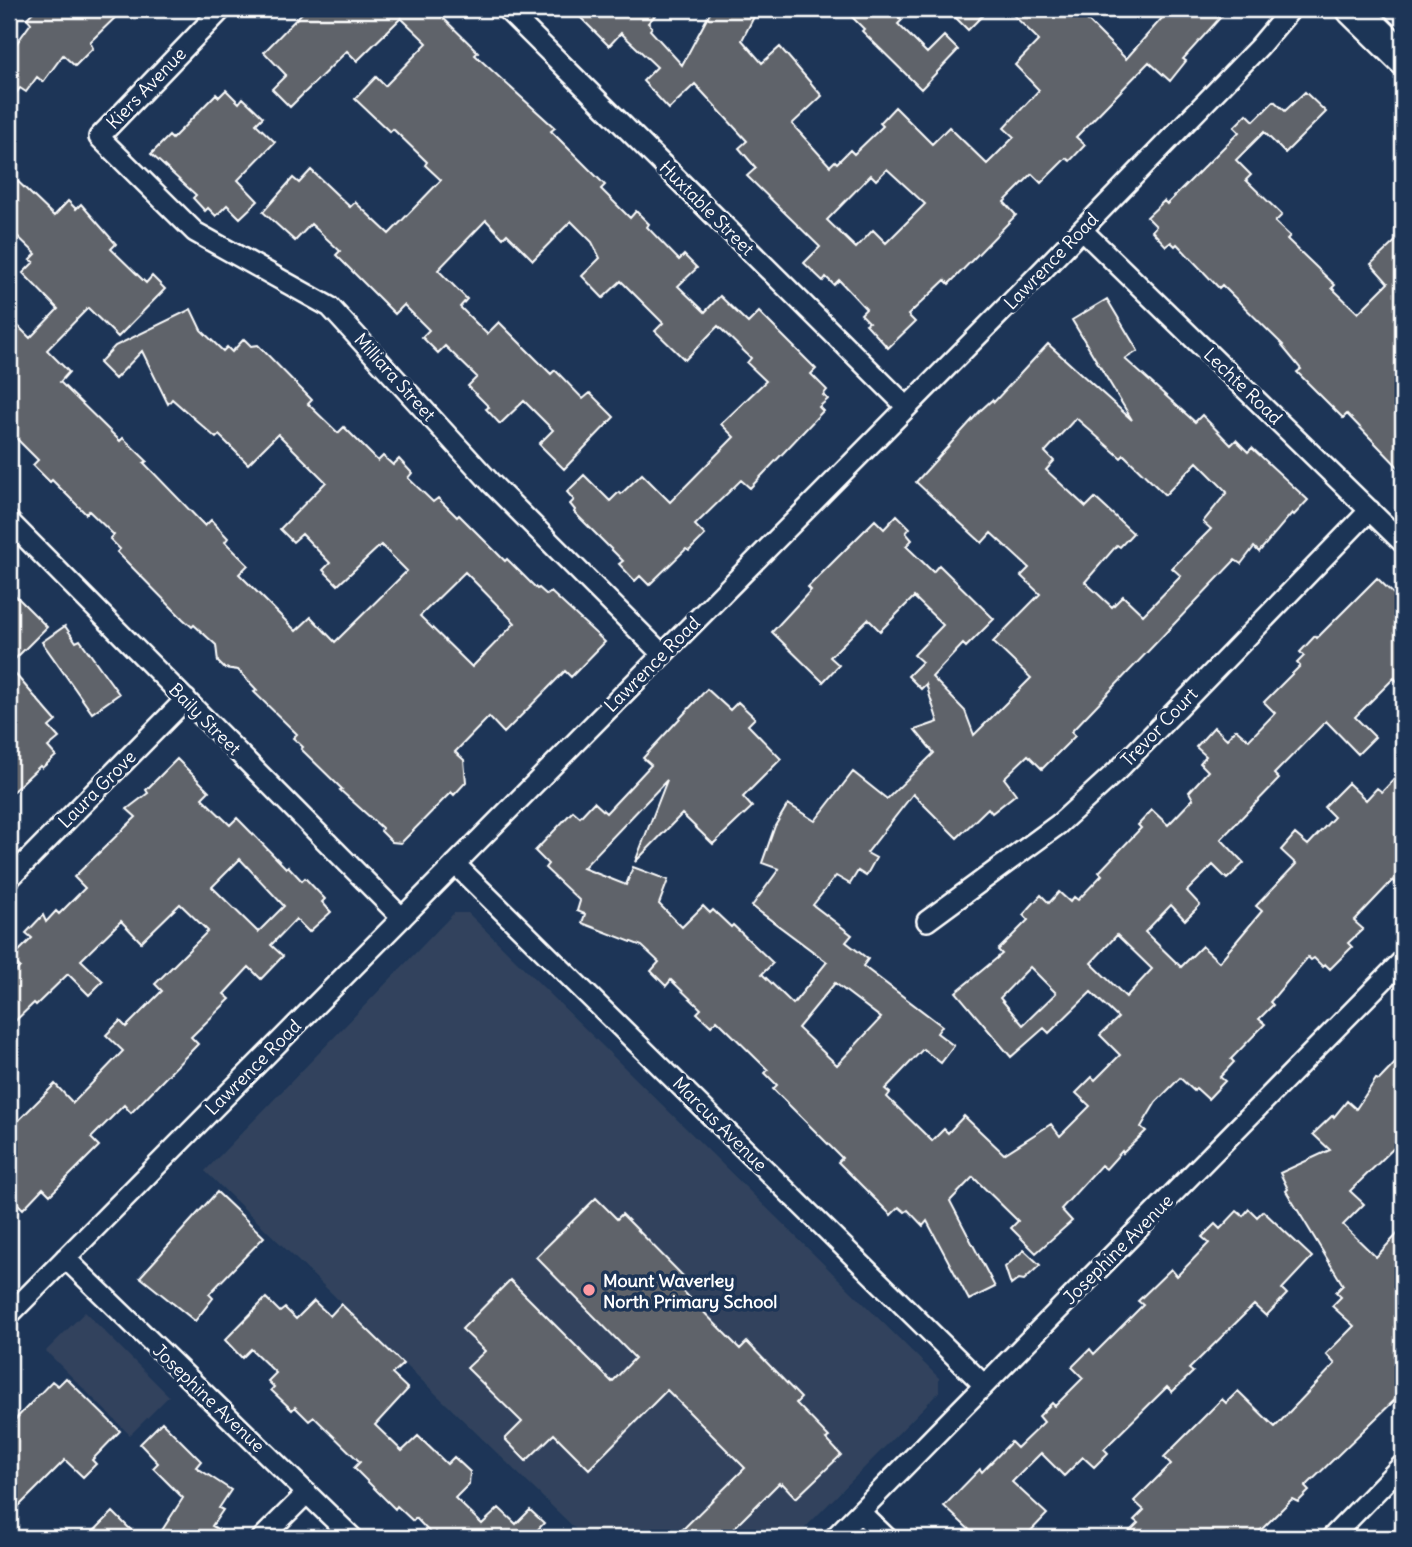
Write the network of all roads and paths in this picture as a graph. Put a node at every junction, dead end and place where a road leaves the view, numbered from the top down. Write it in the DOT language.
graph roads {
  1 [pos="222,9"];
  2 [pos="506,9"];
  3 [pos="1291,9"];
  4 [pos="1353,9"];
  5 [pos="1403,58"];
  6 [pos="99,137"];
  7 [pos="1082,230"];
  8 [pos="908,407"];
  9 [pos="1370,510"];
  10 [pos="9,520"];
  11 [pos="1403,543"];
  12 [pos="662,654"];
  13 [pos="186,699"];
  14 [pos="455,864"];
  15 [pos="9,879"];
  16 [pos="401,918"];
  17 [pos="927,921"];
  18 [pos="1403,960"];
  19 [pos="65,1258"];
  20 [pos="9,1315"];
  21 [pos="984,1385"];
  22 [pos="1403,1464"];
  23 [pos="307,1493"];
  24 [pos="860,1512"];
  25 [pos="262,1538"];
  26 [pos="353,1538"];
  27 [pos="834,1538"];
  28 [pos="887,1538"];
  29 [pos="1331,1538"];
  1 -- 6 [label="street, Kiers Avenue"];
  2 -- 8 [label="street, Huxtable Street"];
  3 -- 7 [label="street, Lawrence Road"];
  4 -- 5 [label="main road"];
  6 -- 12 [label="street, Milliara Street"];
  7 -- 8 [label="street, Lawrence Road"];
  7 -- 9 [label="street, Lechte Road"];
  8 -- 12 [label="street, Lawrence Road"];
  9 -- 11 [label="street, Lechte Road"];
  9 -- 17 [label="street, Trevor Court"];
  10 -- 13 [label="street, Baily Street"];
  12 -- 14 [label="street, Lawrence Road"];
  13 -- 15 [label="street, Laura Grove"];
  13 -- 16 [label="street, Baily Street"];
  14 -- 16 [label="street, Lawrence Road"];
  14 -- 21 [label="street, Marcus Avenue"];
  16 -- 19 [label="street, Lawrence Road"];
  18 -- 21 [label="street, Josephine Avenue"];
  19 -- 20 [label="street, Lawrence Road"];
  19 -- 23 [label="street, Josephine Avenue"];
  21 -- 24 [label="street, Josephine Avenue"];
  22 -- 29 [label="street"];
  23 -- 25 [label="street"];
  23 -- 26 [label="street, Josephine Avenue"];
  24 -- 27 [label="street, Josephine Avenue"];
  24 -- 28 [label="street"];
}
